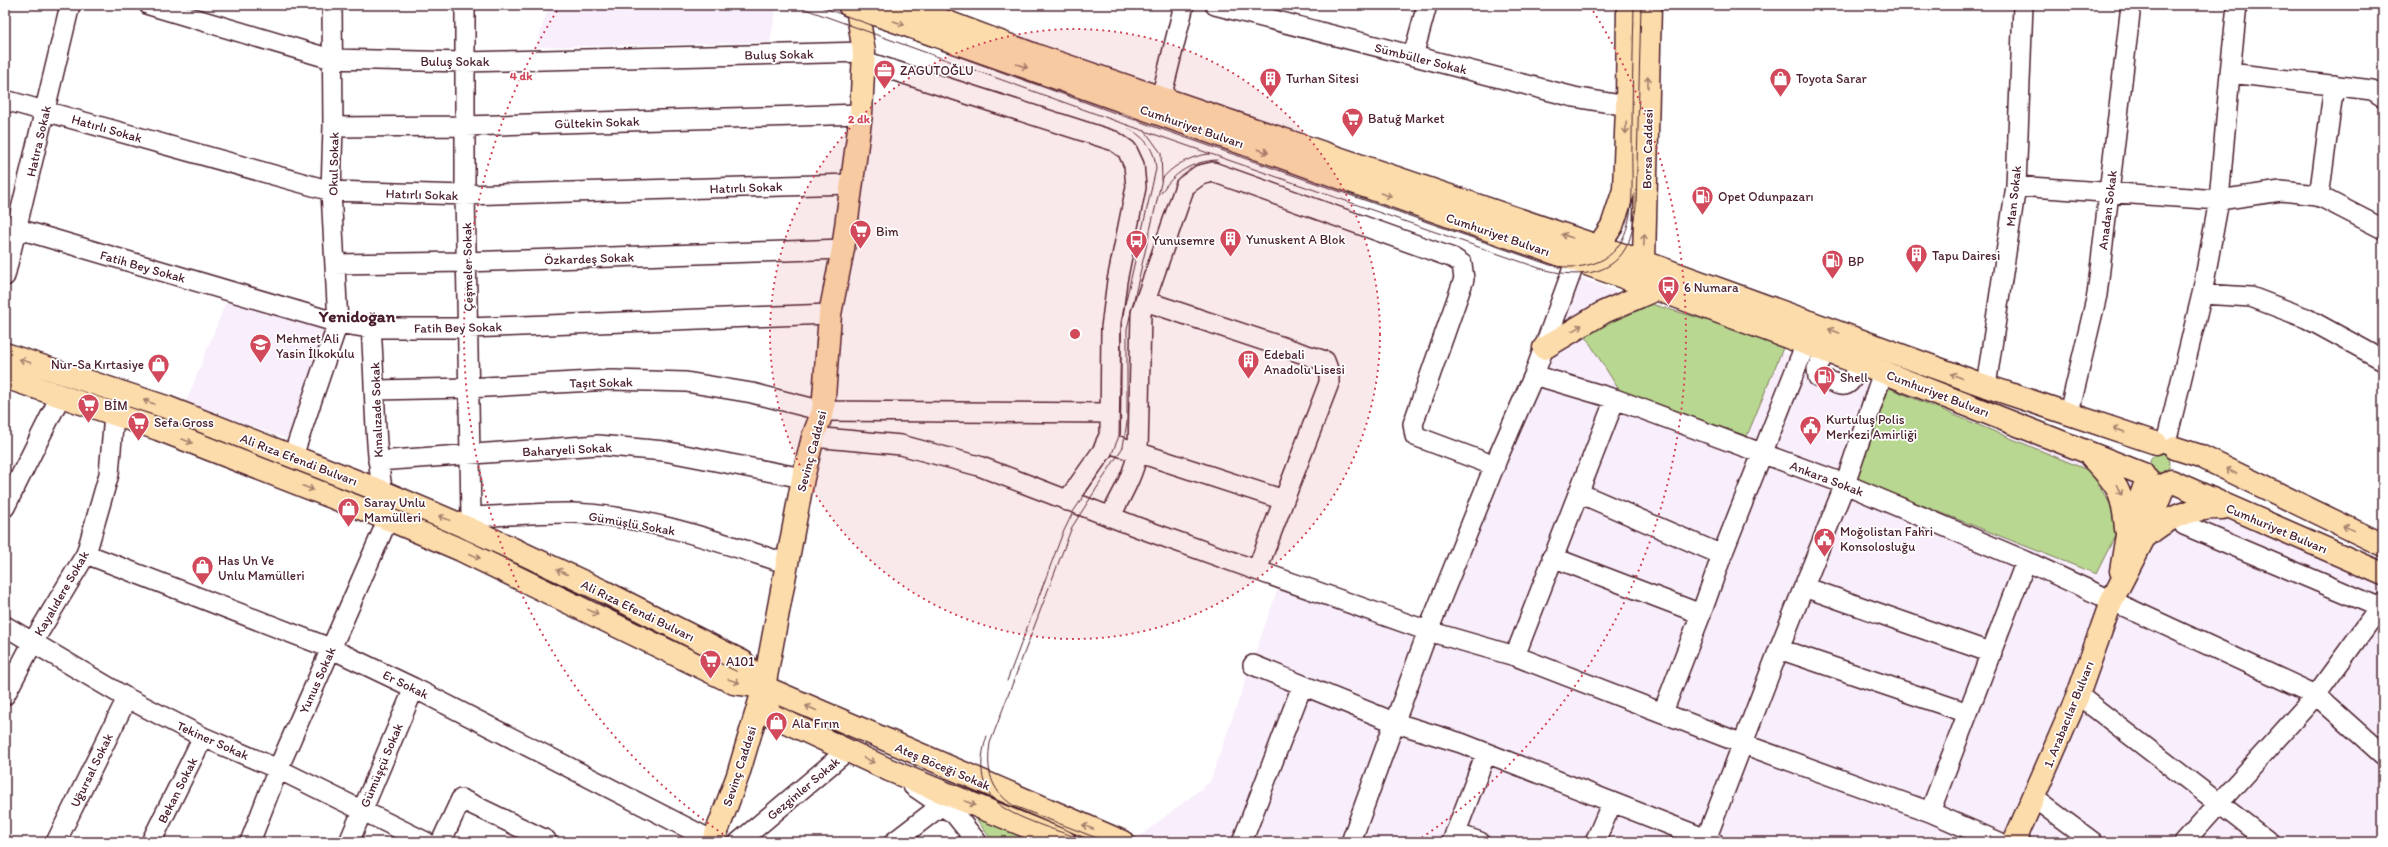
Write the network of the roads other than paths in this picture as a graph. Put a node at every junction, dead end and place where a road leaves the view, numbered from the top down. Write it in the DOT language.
graph roads {
  1 [pos="70,5"];
  2 [pos="149,5"];
  3 [pos="332,5"];
  4 [pos="464,5"];
  5 [pos="902,5"];
  6 [pos="1184,5"];
  7 [pos="1215,5"];
  8 [pos="1427,5"];
  9 [pos="1628,5"];
  10 [pos="1650,5"];
  11 [pos="2023,5"];
  12 [pos="2131,5"];
  13 [pos="2237,5"];
  14 [pos="854,6"];
  15 [pos="864,56"];
  16 [pos="1413,56"];
  17 [pos="332,59"];
  18 [pos="465,62"];
  19 [pos="2230,74"];
  20 [pos="2334,85"];
  21 [pos="2383,97"];
  22 [pos="1161,98"];
  23 [pos="5,100"];
  24 [pos="1627,106"];
  25 [pos="45,110"];
  26 [pos="861,114"];
  27 [pos="465,126"];
  28 [pos="333,127"];
  29 [pos="851,184"];
  30 [pos="2016,186"];
  31 [pos="332,191"];
  32 [pos="2110,192"];
  33 [pos="465,195"];
  34 [pos="2320,196"];
  35 [pos="2219,200"];
  36 [pos="11,227"];
  37 [pos="2383,230"];
  38 [pos="1598,247"];
  39 [pos="843,249"];
  40 [pos="466,262"];
  41 [pos="1576,262"];
  42 [pos="1644,262"];
  43 [pos="335,264"];
  44 [pos="1615,274"];
  45 [pos="5,276"];
  46 [pos="1657,289"];
  47 [pos="2202,294"];
  48 [pos="1145,301"];
  49 [pos="830,314"];
  50 [pos="338,323"];
  51 [pos="371,328"];
  52 [pos="468,328"];
  53 [pos="1816,347"];
  54 [pos="1544,348"];
  55 [pos="5,354"];
  56 [pos="2383,360"];
  57 [pos="1883,372"];
  58 [pos="1534,375"];
  59 [pos="5,377"];
  60 [pos="1986,386"];
  61 [pos="468,388"];
  62 [pos="376,390"];
  63 [pos="61,396"];
  64 [pos="1615,399"];
  65 [pos="823,411"];
  66 [pos="1109,413"];
  67 [pos="2068,413"];
  68 [pos="114,414"];
  69 [pos="814,437"];
  70 [pos="1106,442"];
  71 [pos="2166,445"];
  72 [pos="2084,451"];
  73 [pos="1138,452"];
  74 [pos="1762,453"];
  75 [pos="470,455"];
  76 [pos="293,456"];
  77 [pos="378,460"];
  78 [pos="1495,466"];
  79 [pos="802,478"];
  80 [pos="2156,479"];
  81 [pos="1845,484"];
  82 [pos="381,491"];
  83 [pos="1580,493"];
  84 [pos="1284,500"];
  85 [pos="1067,501"];
  86 [pos="5,507"];
  87 [pos="2228,508"];
  88 [pos="1110,517"];
  89 [pos="388,519"];
  90 [pos="469,523"];
  91 [pos="2184,525"];
  92 [pos="2136,536"];
  93 [pos="2383,545"];
  94 [pos="86,554"];
  95 [pos="1722,555"];
  96 [pos="1552,557"];
  97 [pos="2026,560"];
  98 [pos="788,564"];
  99 [pos="1257,570"];
  100 [pos="2383,574"];
  101 [pos="1804,587"];
  102 [pos="2115,593"];
  103 [pos="2382,606"];
  104 [pos="1701,614"];
  105 [pos="5,626"];
  106 [pos="1428,631"];
  107 [pos="33,642"];
  108 [pos="330,648"];
  109 [pos="1779,649"];
  110 [pos="1992,653"];
  111 [pos="1515,656"];
  112 [pos="1253,665"];
  113 [pos="1302,686"];
  114 [pos="764,687"];
  115 [pos="414,688"];
  116 [pos="5,695"];
  117 [pos="2078,695"];
  118 [pos="2316,695"];
  119 [pos="127,698"];
  120 [pos="1663,712"];
  121 [pos="1968,714"];
  122 [pos="1396,723"];
  123 [pos="203,737"];
  124 [pos="885,741"];
  125 [pos="1744,744"];
  126 [pos="848,750"];
  127 [pos="1486,753"];
  128 [pos="2383,755"];
  129 [pos="278,769"];
  130 [pos="2034,798"];
  131 [pos="943,802"];
  132 [pos="1612,802"];
  133 [pos="2221,803"];
  134 [pos="361,811"];
  135 [pos="1930,812"];
  136 [pos="1454,838"];
  137 [pos="714,841"];
  138 [pos="1708,841"];
  139 [pos="56,842"];
  140 [pos="151,842"];
  141 [pos="250,842"];
  142 [pos="349,842"];
  143 [pos="426,842"];
  144 [pos="441,842"];
  145 [pos="545,842"];
  146 [pos="739,842"];
  147 [pos="894,842"];
  148 [pos="977,842"];
  149 [pos="1065,842"];
  150 [pos="1123,842"];
  151 [pos="1242,842"];
  152 [pos="1351,842"];
  153 [pos="1480,842"];
  154 [pos="1595,842"];
  155 [pos="1999,842"];
  156 [pos="2014,842"];
  157 [pos="2093,842"];
  158 [pos="2184,842"];
  159 [pos="2269,842"];
  1 -- 25 [label="street, Hatıra Sokak"];
  2 -- 17 [label="street, Buluş Sokak"];
  3 -- 17 [label="street, Okul Sokak"];
  4 -- 18 [label="street, Çeşmeler Sokak"];
  5 -- 22 [label="main road, Cumhuriyet Bulvarı"];
  6 -- 22 [label="street"];
  7 -- 16 [label="street, Sümbüller Sokak"];
  8 -- 16 [label="street"];
  9 -- 24 [label="main road, Borsa Caddesi"];
  42 -- 10 [label="main road, Borsa Caddesi, one-way"];
  11 -- 30 [label="street, Man Sokak"];
  12 -- 32 [label="street, Anadan Sokak"];
  13 -- 19 [label="street"];
  14 -- 15 [label="main road, Sevinç Caddesi"];
  14 -- 41 [label="main road, Cumhuriyet Bulvarı, one-way"];
  15 -- 18 [label="street, Buluş Sokak"];
  15 -- 26 [label="main road, Sevinç Caddesi"];
  15 -- 66 [label="street, Buluş Sokak"];
  16 -- 24 [label="street, Sümbüller Sokak"];
  17 -- 18 [label="street, Buluş Sokak"];
  17 -- 28 [label="street, Okul Sokak"];
  18 -- 27 [label="street, Çeşmeler Sokak"];
  19 -- 20 [label="street"];
  19 -- 35 [label="street"];
  20 -- 21 [label="street"];
  20 -- 34 [label="street"];
  38 -- 22 [label="main road, Cumhuriyet Bulvarı, one-way"];
  23 -- 25 [label="street, Hatırlı Sokak"];
  24 -- 38 [label="main road, Borsa Caddesi, one-way"];
  25 -- 31 [label="street, Hatırlı Sokak"];
  25 -- 36 [label="street, Hatıra Sokak"];
  26 -- 27 [label="street, Gültekin Sokak"];
  26 -- 29 [label="main road, Sevinç Caddesi"];
  27 -- 28 [label="street, Gültekin Sokak"];
  27 -- 33 [label="street, Çeşmeler Sokak"];
  28 -- 31 [label="street, Okul Sokak"];
  29 -- 33 [label="street, Hatırlı Sokak"];
  29 -- 39 [label="main road, Sevinç Caddesi"];
  30 -- 32 [label="street"];
  30 -- 60 [label="street, Man Sokak"];
  31 -- 33 [label="street, Hatırlı Sokak"];
  31 -- 43 [label="street, Okul Sokak"];
  32 -- 35 [label="street"];
  32 -- 67 [label="street, Anadan Sokak"];
  33 -- 40 [label="street, Çeşmeler Sokak"];
  34 -- 35 [label="street"];
  34 -- 37 [label="street"];
  35 -- 47 [label="street"];
  36 -- 45 [label="street, Hatıra Sokak"];
  36 -- 50 [label="street, Fatih Bey Sokak"];
  38 -- 41 [label="street"];
  38 -- 42 [label="main road, Cumhuriyet Bulvarı"];
  39 -- 40 [label="street, Özkardeş Sokak"];
  39 -- 49 [label="main road, Sevinç Caddesi"];
  40 -- 43 [label="street, Özkardeş Sokak"];
  40 -- 52 [label="street, Çeşmeler Sokak"];
  41 -- 44 [label="main road, Cumhuriyet Bulvarı"];
  41 -- 54 [label="street"];
  42 -- 44 [label="main road"];
  60 -- 42 [label="main road, Cumhuriyet Bulvarı, one-way"];
  43 -- 50 [label="street, Okul Sokak"];
  44 -- 46 [label="main road, Cumhuriyet Bulvarı"];
  46 -- 53 [label="main road, Cumhuriyet Bulvarı"];
  54 -- 46 [label="main road, one-way"];
  47 -- 56 [label="street"];
  47 -- 71 [label="street"];
  48 -- 73 [label="street"];
  48 -- 78 [label="street"];
  48 -- 84 [label="street"];
  49 -- 52 [label="street, Fatih Bey Sokak"];
  49 -- 65 [label="main road, Sevinç Caddesi"];
  50 -- 51 [label="street, Fatih Bey Sokak"];
  50 -- 76 [label="street"];
  51 -- 52 [label="street, Fatih Bey Sokak"];
  51 -- 62 [label="street, Kınalızade Sokak"];
  52 -- 61 [label="street, Çeşmeler Sokak"];
  53 -- 57 [label="main road, Cumhuriyet Bulvarı"];
  53 -- 74 [label="street"];
  54 -- 58 [label="street"];
  76 -- 55 [label="main road, Ali Rıza Efendi Bulvarı, one-way"];
  57 -- 72 [label="main road, Cumhuriyet Bulvarı"];
  57 -- 81 [label="street"];
  58 -- 64 [label="street, Ankara Sokak"];
  58 -- 78 [label="street"];
  59 -- 63 [label="main road, Ali Rıza Efendi Bulvarı"];
  60 -- 67 [label="main road, Cumhuriyet Bulvarı"];
  61 -- 62 [label="street, Taşıt Sokak"];
  61 -- 65 [label="street, Taşıt Sokak"];
  61 -- 75 [label="street, Çeşmeler Sokak"];
  62 -- 77 [label="street, Kınalızade Sokak"];
  63 -- 68 [label="main road, Ali Rıza Efendi Bulvarı"];
  63 -- 86 [label="street"];
  64 -- 74 [label="street, Ankara Sokak"];
  64 -- 83 [label="street"];
  65 -- 66 [label="street, Taşıt Sokak"];
  65 -- 69 [label="main road, Sevinç Caddesi"];
  66 -- 70 [label="street, Buluş Sokak"];
  71 -- 67 [label="main road, Cumhuriyet Bulvarı, one-way"];
  68 -- 89 [label="main road, Ali Rıza Efendi Bulvarı, one-way"];
  68 -- 94 [label="street, Kayalıdere Sokak"];
  69 -- 79 [label="main road, Sevinç Caddesi"];
  69 -- 85 [label="street"];
  70 -- 73 [label="street"];
  70 -- 85 [label="street, Buluş Sokak"];
  71 -- 80 [label="main road"];
  71 -- 80 [label="main road"];
  93 -- 71 [label="main road, Cumhuriyet Bulvarı, one-way"];
  72 -- 80 [label="main road, Cumhuriyet Bulvarı"];
  72 -- 92 [label="main road, one-way"];
  73 -- 84 [label="street"];
  73 -- 88 [label="street"];
  74 -- 81 [label="street, Ankara Sokak"];
  74 -- 95 [label="street"];
  75 -- 77 [label="street, Baharyeli Sokak"];
  75 -- 79 [label="street, Baharyeli Sokak"];
  75 -- 90 [label="street, Çeşmeler Sokak"];
  76 -- 82 [label="main road, Ali Rıza Efendi Bulvarı"];
  77 -- 82 [label="street, Kınalızade Sokak"];
  78 -- 106 [label="street"];
  79 -- 98 [label="main road, Sevinç Caddesi"];
  80 -- 87 [label="main road, Cumhuriyet Bulvarı"];
  80 -- 92 [label="main road, 1. Arabacılar Bulvarı"];
  81 -- 97 [label="street, Ankara Sokak"];
  81 -- 101 [label="street"];
  82 -- 89 [label="street, Kınalızade Sokak"];
  90 -- 82 [label="main road, Ali Rıza Efendi Bulvarı, one-way"];
  83 -- 95 [label="street"];
  83 -- 96 [label="street"];
  84 -- 99 [label="street"];
  85 -- 88 [label="street"];
  87 -- 92 [label="main road"];
  87 -- 100 [label="main road, Cumhuriyet Bulvarı"];
  88 -- 99 [label="street"];
  89 -- 108 [label="street, Yunus Sokak"];
  89 -- 114 [label="main road, Ali Rıza Efendi Bulvarı, one-way"];
  90 -- 98 [label="street, Gümüşlü Sokak"];
  114 -- 90 [label="main road, Ali Rıza Efendi Bulvarı, one-way"];
  91 -- 103 [label="street"];
  92 -- 102 [label="main road, 1. Arabacılar Bulvarı"];
  94 -- 107 [label="street, Kayalıdere Sokak"];
  94 -- 108 [label="street, Er Sokak"];
  95 -- 104 [label="street"];
  96 -- 104 [label="street"];
  96 -- 111 [label="street"];
  97 -- 102 [label="street, Ankara Sokak"];
  97 -- 110 [label="street"];
  98 -- 114 [label="main road, Sevinç Caddesi"];
  99 -- 106 [label="street"];
  101 -- 109 [label="street"];
  101 -- 110 [label="street"];
  102 -- 117 [label="main road, 1. Arabacılar Bulvarı"];
  102 -- 118 [label="street, Ankara Sokak"];
  103 -- 118 [label="street"];
  104 -- 120 [label="street"];
  105 -- 107 [label="street, Tekiner Sokak"];
  106 -- 111 [label="street"];
  106 -- 122 [label="street"];
  107 -- 116 [label="street, Kayalıdere Sokak"];
  107 -- 119 [label="street, Tekiner Sokak"];
  108 -- 115 [label="street, Er Sokak"];
  108 -- 129 [label="street, Yunus Sokak"];
  109 -- 121 [label="street"];
  109 -- 125 [label="street"];
  110 -- 121 [label="street"];
  111 -- 120 [label="street"];
  112 -- 113 [label="street"];
  113 -- 122 [label="street"];
  113 -- 151 [label="street"];
  124 -- 114 [label="main road, Ateş Böceği Sokak, one-way"];
  114 -- 126 [label="main road, Ateş Böceği Sokak"];
  114 -- 137 [label="main road, Sevinç Caddesi"];
  115 -- 134 [label="street, Gümüşçü Sokak"];
  115 -- 137 [label="street, Er Sokak"];
  117 -- 130 [label="main road, 1. Arabacılar Bulvarı"];
  117 -- 133 [label="street"];
  118 -- 128 [label="street, Ankara Sokak"];
  118 -- 133 [label="street"];
  119 -- 123 [label="street, Tekiner Sokak"];
  119 -- 139 [label="street, Uğursal Sokak"];
  120 -- 125 [label="street"];
  121 -- 135 [label="street"];
  122 -- 127 [label="street"];
  122 -- 152 [label="street"];
  123 -- 129 [label="street, Tekiner Sokak"];
  123 -- 140 [label="street, Bekan Sokak"];
  124 -- 131 [label="main road"];
  150 -- 124 [label="main road, Ateş Böceği Sokak, one-way"];
  125 -- 135 [label="street"];
  125 -- 138 [label="street"];
  126 -- 131 [label="main road, Ateş Böceği Sokak, one-way"];
  126 -- 146 [label="street, Gezginler Sokak"];
  127 -- 132 [label="street"];
  127 -- 136 [label="street"];
  129 -- 134 [label="street, Tekiner Sokak"];
  129 -- 141 [label="street, Yunus Sokak"];
  130 -- 156 [label="main road, 1. Arabacılar Bulvarı"];
  130 -- 157 [label="street"];
  131 -- 147 [label="street"];
  131 -- 148 [label="street"];
  131 -- 149 [label="main road, Ateş Böceği Sokak, one-way"];
  132 -- 138 [label="street"];
  132 -- 154 [label="street"];
  133 -- 158 [label="street"];
  133 -- 159 [label="street"];
  134 -- 142 [label="street, Gümüşçü Sokak"];
  134 -- 143 [label="street, Tekiner Sokak"];
  135 -- 155 [label="street"];
  136 -- 153 [label="street"];
  144 -- 145 [label="street"];
}
